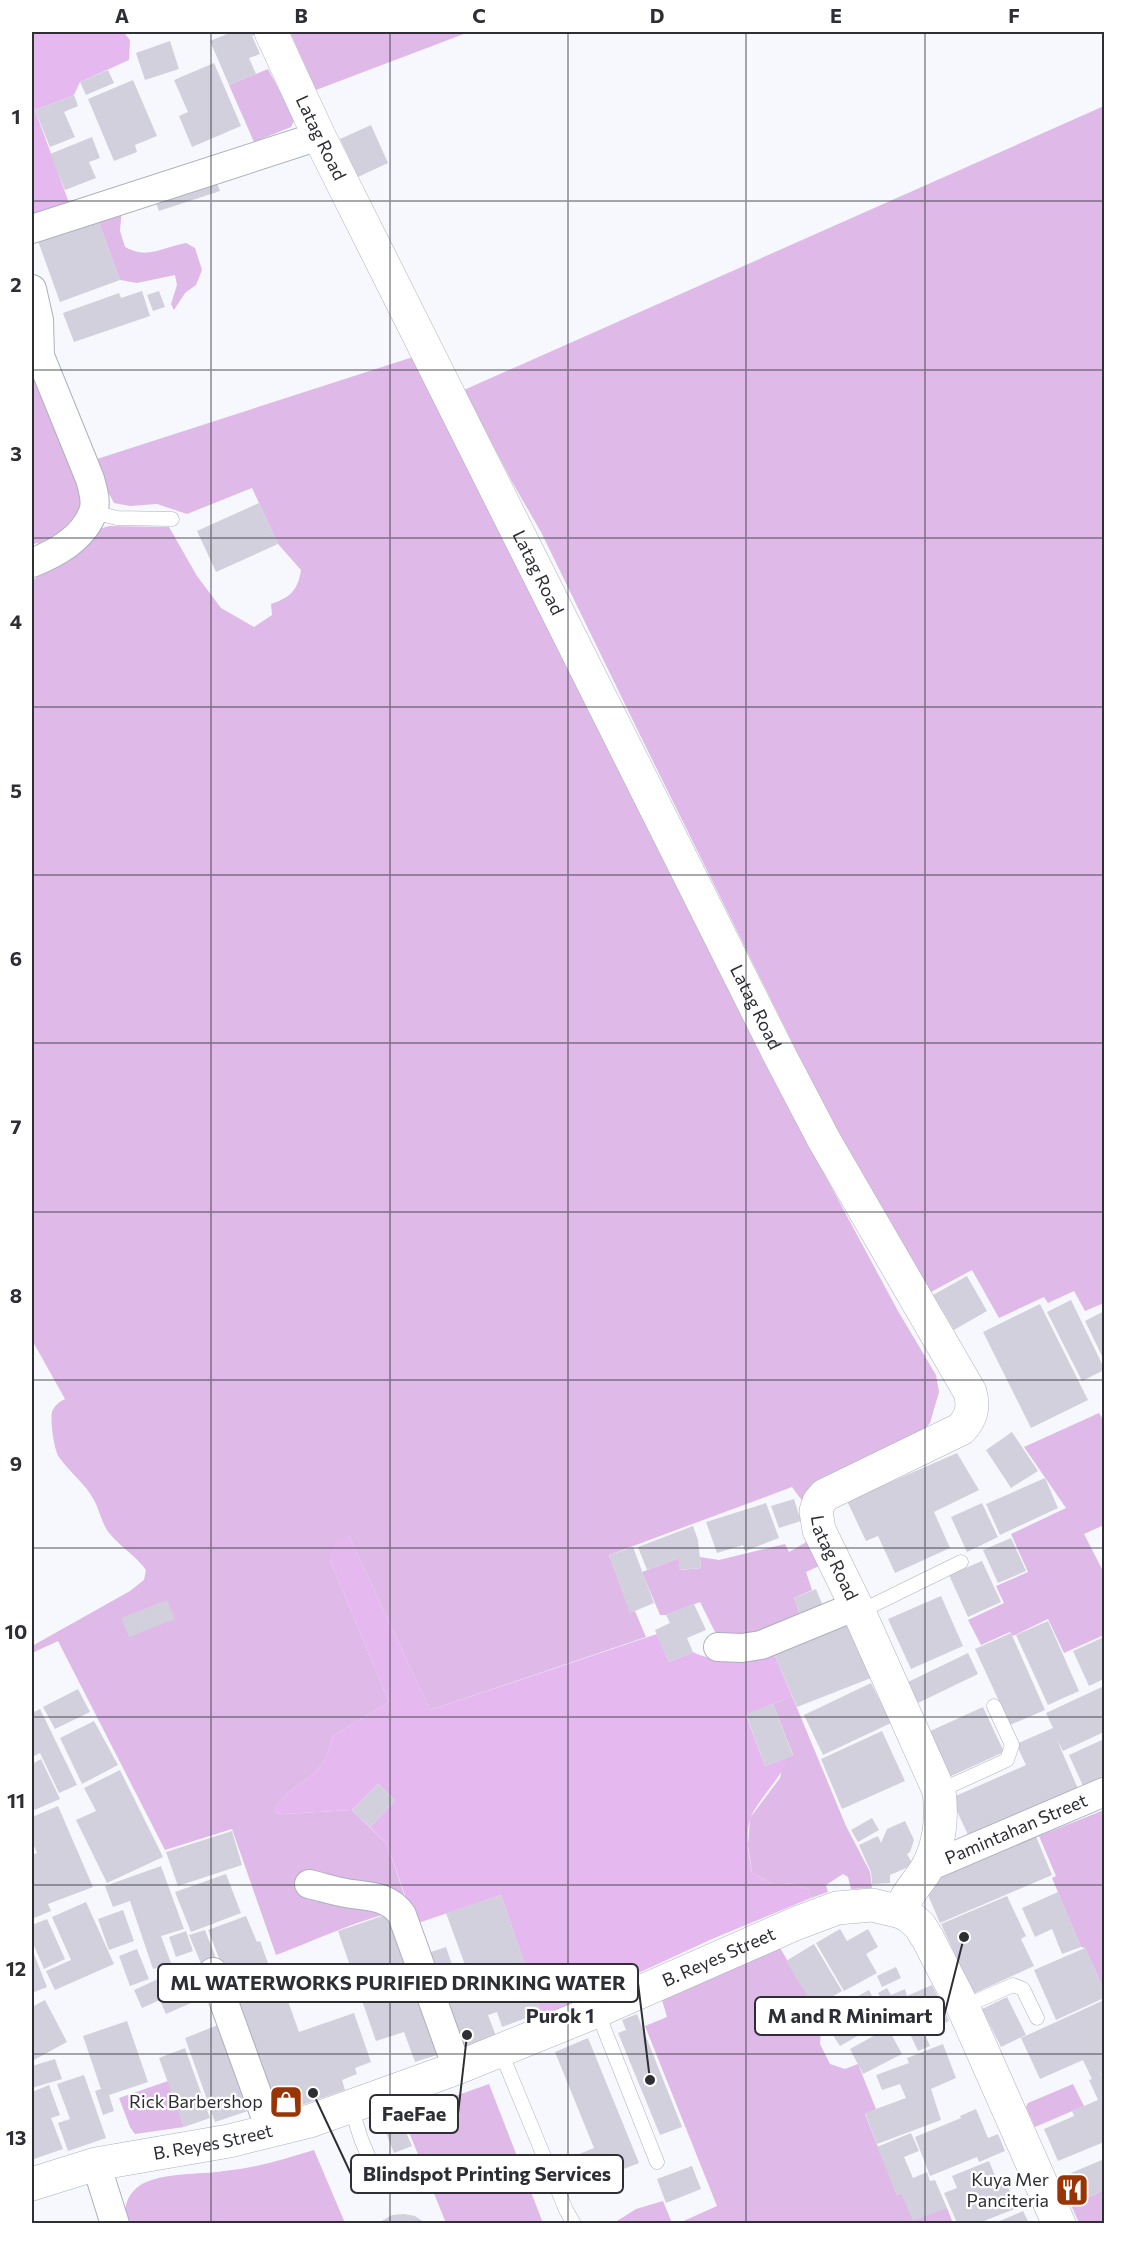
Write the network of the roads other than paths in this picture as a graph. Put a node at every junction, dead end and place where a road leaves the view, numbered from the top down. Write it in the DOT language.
graph roads {
  1 [pos="271,32"];
  2 [pos="319,136"];
  3 [pos="32,229"];
  4 [pos="32,290"];
  5 [pos="35,340"];
  6 [pos="93,512"];
  7 [pos="172,519"];
  8 [pos="32,563"];
  9 [pos="961,1562"];
  10 [pos="857,1609"];
  11 [pos="718,1647"];
  12 [pos="994,1706"];
  13 [pos="939,1791"];
  14 [pos="1104,1792"];
  15 [pos="926,1868"];
  16 [pos="309,1884"];
  17 [pos="901,1912"];
  18 [pos="213,1972"];
  19 [pos="963,2007"];
  20 [pos="597,2011"];
  21 [pos="1037,2018"];
  22 [pos="500,2050"];
  23 [pos="456,2067"];
  24 [pos="351,2108"];
  25 [pos="271,2132"];
  26 [pos="657,2162"];
  27 [pos="96,2164"];
  28 [pos="32,2184"];
  29 [pos="380,2184"];
  30 [pos="115,2223"];
  31 [pos="574,2223"];
  32 [pos="1059,2223"];
  1 -- 2 [label="street, Latag Road"];
  2 -- 3 [label="street"];
  2 -- 10 [label="street, Latag Road"];
  4 -- 5 [label="street"];
  5 -- 6 [label="street"];
  6 -- 7 [label="lane"];
  6 -- 8 [label="street"];
  9 -- 10 [label="lane"];
  10 -- 11 [label="street"];
  10 -- 13 [label="street, Latag Road"];
  12 -- 13 [label="lane"];
  13 -- 15 [label="street, Latag Road"];
  14 -- 15 [label="street, Pamintahan Street"];
  15 -- 17 [label="street, Latag Road"];
  16 -- 23 [label="street"];
  17 -- 19 [label="street, B. Reyes Street"];
  17 -- 20 [label="street, B. Reyes Street"];
  18 -- 25 [label="street"];
  19 -- 21 [label="lane"];
  19 -- 32 [label="street, B. Reyes Street"];
  20 -- 22 [label="street, B. Reyes Street"];
  20 -- 26 [label="lane"];
  22 -- 23 [label="street, B. Reyes Street"];
  22 -- 31 [label="lane"];
  23 -- 24 [label="street, B. Reyes Street"];
  24 -- 25 [label="street, B. Reyes Street"];
  24 -- 29 [label="lane"];
  25 -- 27 [label="street, B. Reyes Street"];
  27 -- 28 [label="street, B. Reyes Street"];
  27 -- 30 [label="street"];
}
